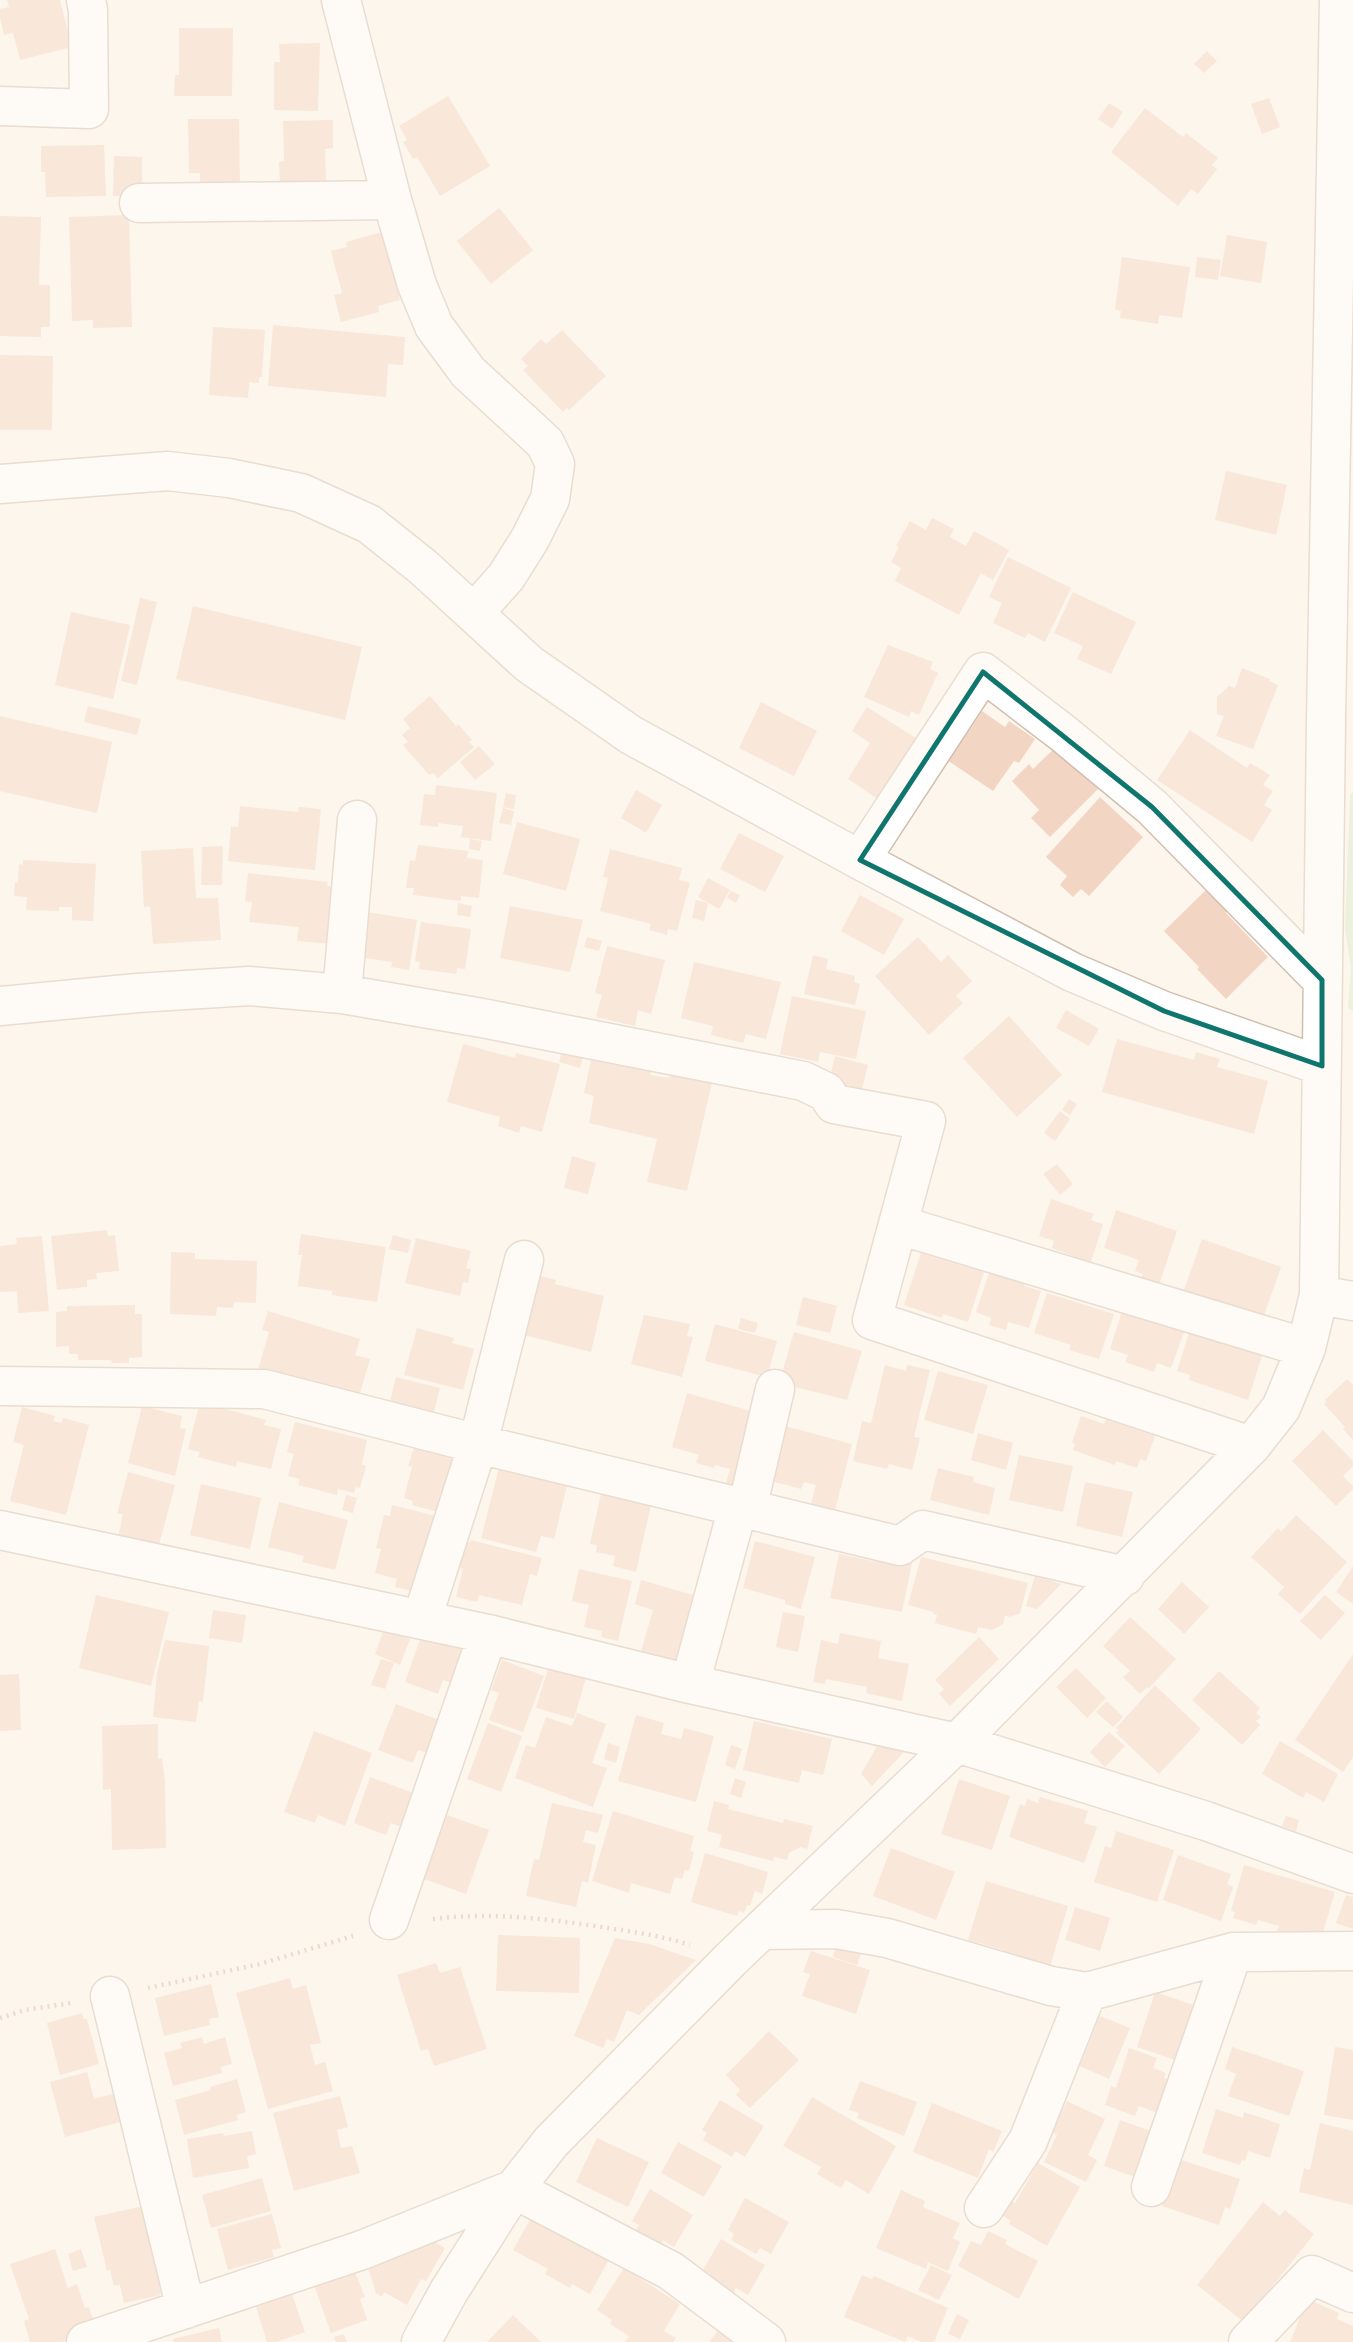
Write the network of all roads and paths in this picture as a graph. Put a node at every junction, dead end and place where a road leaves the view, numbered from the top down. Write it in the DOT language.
graph roads {
  1 [pos="86,0"];
  2 [pos="341,0"];
  3 [pos="1340,0"];
  4 [pos="1353,13"];
  5 [pos="0,106"];
  6 [pos="392,200"];
  7 [pos="139,203"];
  8 [pos="0,484"];
  9 [pos="474,613"];
  10 [pos="1340,650"];
  11 [pos="1339,723"];
  12 [pos="357,820"];
  13 [pos="860,860"];
  14 [pos="1322,980"];
  15 [pos="342,994"];
  16 [pos="0,1006"];
  17 [pos="1322,1066"];
  18 [pos="899,1225"];
  19 [pos="524,1260"];
  20 [pos="1336,1298"];
  21 [pos="1306,1348"];
  22 [pos="0,1386"];
  23 [pos="775,1389"];
  24 [pos="478,1444"];
  25 [pos="1251,1446"];
  26 [pos="743,1508"];
  27 [pos="0,1530"];
  28 [pos="1125,1576"];
  29 [pos="422,1619"];
  30 [pos="488,1634"];
  31 [pos="690,1684"];
  32 [pos="957,1744"];
  33 [pos="1353,1874"];
  34 [pos="388,1920"];
  35 [pos="762,1930"];
  36 [pos="1353,1951"];
  37 [pos="1233,1952"];
  38 [pos="1087,1992"];
  39 [pos="110,1996"];
  40 [pos="1151,2187"];
  41 [pos="514,2189"];
  42 [pos="984,2208"];
  43 [pos="1353,2293"];
  44 [pos="186,2309"];
  45 [pos="86,2342"];
  46 [pos="421,2342"];
  47 [pos="766,2342"];
  48 [pos="1248,2342"];
  1 -- 5 [label="street"];
  2 -- 6 [label="street"];
  3 -- 4 [label="street"];
  3 -- 10 [label="street"];
  6 -- 7 [label="street"];
  6 -- 9 [label="street"];
  8 -- 9 [label="street"];
  9 -- 13 [label="street"];
  10 -- 11 [label="street"];
  11 -- 14 [label="street"];
  12 -- 15 [label="street"];
  13 -- 14 [label="street"];
  13 -- 17 [label="street"];
  14 -- 17 [label="street"];
  15 -- 16 [label="street"];
  15 -- 18 [label="street"];
  17 -- 20 [label="street"];
  18 -- 21 [label="street"];
  18 -- 25 [label="street"];
  19 -- 24 [label="street"];
  20 -- 21 [label="street"];
  21 -- 25 [label="street"];
  22 -- 24 [label="street"];
  23 -- 26 [label="street"];
  24 -- 26 [label="street"];
  24 -- 29 [label="street"];
  25 -- 28 [label="street"];
  26 -- 28 [label="street"];
  26 -- 31 [label="street"];
  27 -- 29 [label="street"];
  28 -- 32 [label="street"];
  29 -- 30 [label="street"];
  30 -- 31 [label="street"];
  30 -- 34 [label="street"];
  31 -- 32 [label="street"];
  32 -- 33 [label="street"];
  32 -- 35 [label="street"];
  35 -- 38 [label="street"];
  35 -- 41 [label="street"];
  36 -- 37 [label="street"];
  37 -- 38 [label="street"];
  37 -- 40 [label="street"];
  38 -- 42 [label="street"];
  39 -- 44 [label="street"];
  41 -- 44 [label="street"];
  41 -- 46 [label="street"];
  41 -- 47 [label="street"];
  43 -- 48 [label="street"];
  44 -- 45 [label="street"];
}
